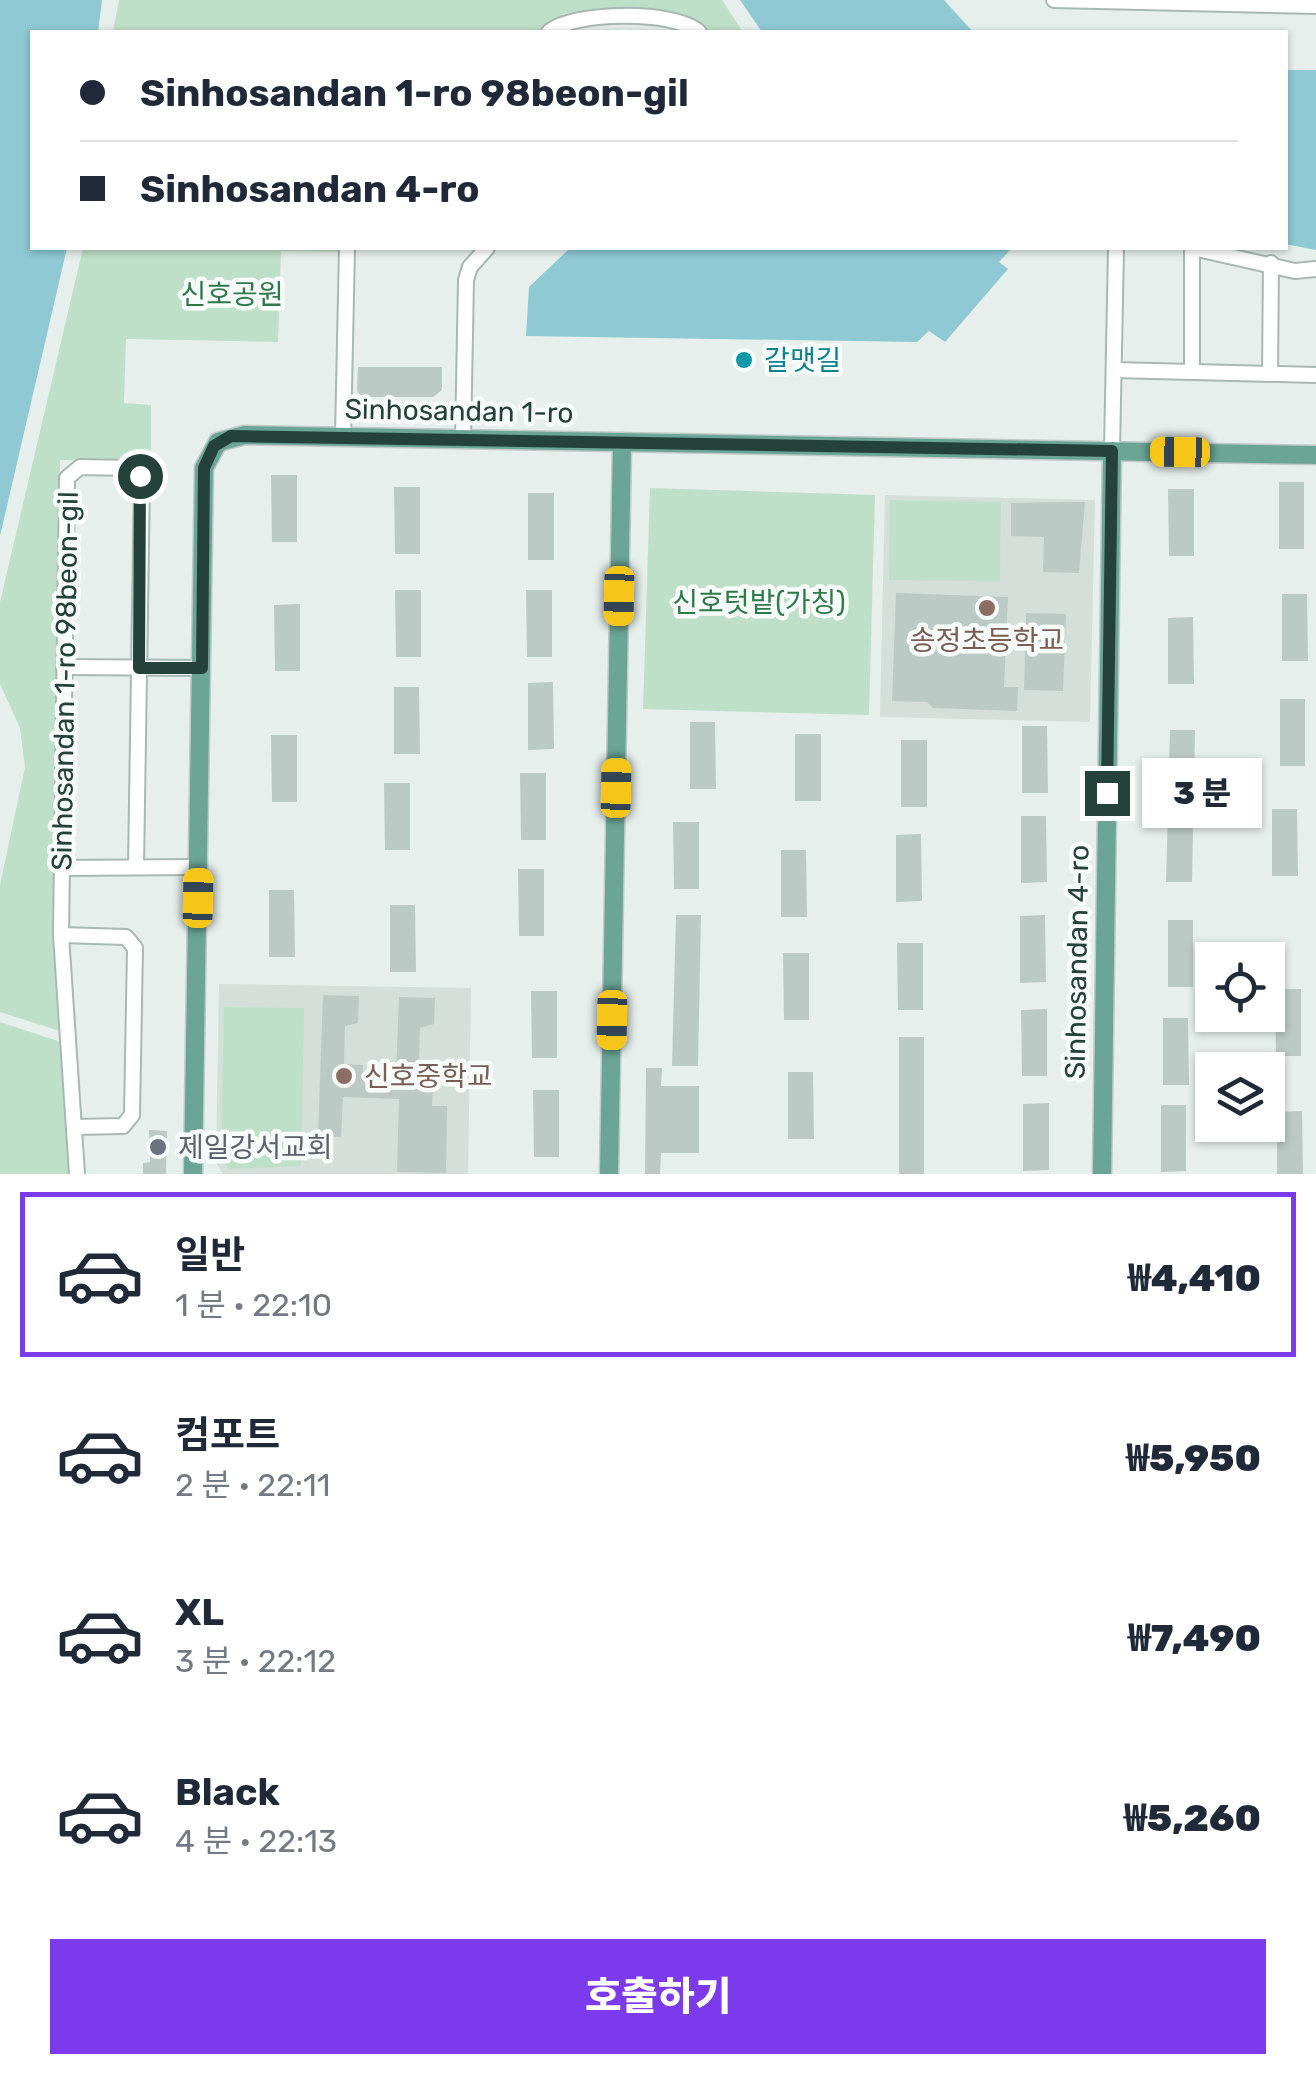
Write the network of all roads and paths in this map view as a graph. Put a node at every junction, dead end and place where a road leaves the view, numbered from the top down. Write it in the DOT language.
graph roads {
  1 [pos="1054,0"];
  2 [pos="1316,6"];
  3 [pos="553,30"];
  4 [pos="696,30"];
  5 [pos="347,250"];
  6 [pos="485,250"];
  7 [pos="1116,250"];
  8 [pos="1193,250"];
  9 [pos="1204,250"];
  10 [pos="1272,263"];
  11 [pos="1316,269"];
  12 [pos="1114,370"];
  13 [pos="1192,372"];
  14 [pos="1270,374"];
  15 [pos="1316,374"];
  16 [pos="343,436"];
  17 [pos="462,438"];
  18 [pos="622,442"];
  19 [pos="1112,451"];
  20 [pos="1316,454"];
  21 [pos="64,668"];
  22 [pos="139,668"];
  23 [pos="202,668"];
  24 [pos="136,867"];
  25 [pos="198,867"];
  26 [pos="62,868"];
  27 [pos="62,936"];
  28 [pos="74,1127"];
  29 [pos="77,1174"];
  30 [pos="193,1174"];
  31 [pos="609,1174"];
  32 [pos="1102,1174"];
  1 -- 2 [label="street"];
  3 -- 4 [label="street"];
  5 -- 16 [label="street"];
  6 -- 17 [label="street"];
  7 -- 12 [label="street"];
  8 -- 13 [label="street"];
  9 -- 10 [label="street"];
  10 -- 11 [label="street"];
  10 -- 14 [label="street"];
  12 -- 13 [label="street"];
  12 -- 19 [label="street"];
  13 -- 14 [label="street"];
  14 -- 15 [label="street"];
  16 -- 17 [label="main road, Sinhosandan 1-ro"];
  16 -- 23 [label="main road, Sinhosandan 1-ro"];
  17 -- 18 [label="main road, Sinhosandan 1-ro"];
  18 -- 19 [label="main road, Sinhosandan 1-ro"];
  18 -- 31 [label="main road"];
  19 -- 20 [label="main road, Sinhosandan 1-ro"];
  19 -- 32 [label="main road, Sinhosandan 4-ro"];
  21 -- 22 [label="street"];
  21 -- 22 [label="street, Sinhosandan 1-ro 98beon-gil"];
  21 -- 26 [label="street, Sinhosandan 1-ro 98beon-gil"];
  22 -- 23 [label="street"];
  22 -- 24 [label="street, Sinhosandan 1-ro 98beon-gil"];
  23 -- 25 [label="main road, Sinhosandan 1-ro"];
  24 -- 25 [label="street"];
  24 -- 26 [label="street"];
  25 -- 30 [label="main road, Sinhosandan 1-ro"];
  26 -- 27 [label="street, Sinhosandan 1-ro 98beon-gil"];
  27 -- 28 [label="street, Sinhosandan 1-ro 98beon-gil"];
  27 -- 28 [label="street"];
  28 -- 29 [label="street, Sinhosandan 1-ro 98beon-gil"];
}
